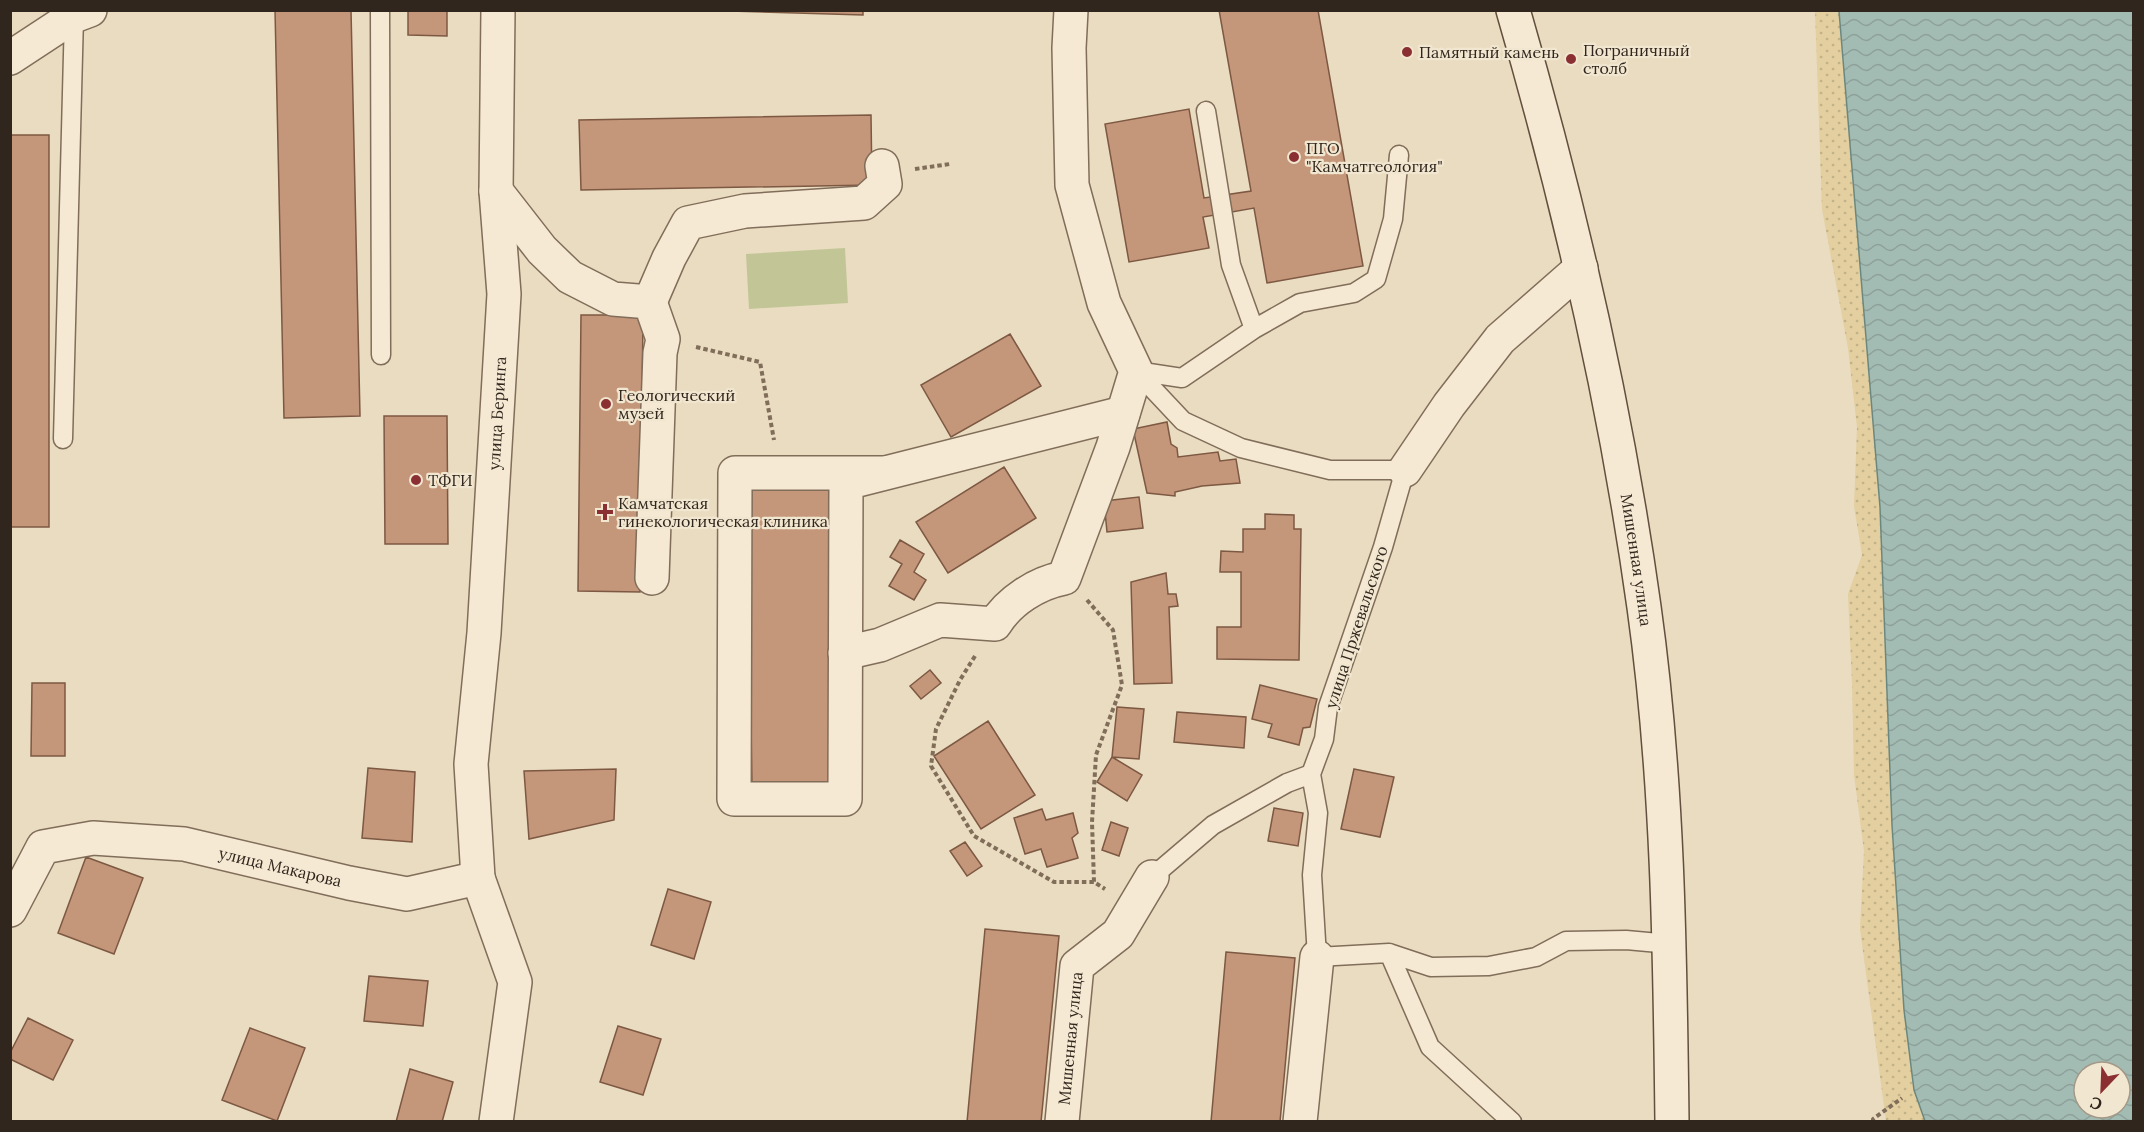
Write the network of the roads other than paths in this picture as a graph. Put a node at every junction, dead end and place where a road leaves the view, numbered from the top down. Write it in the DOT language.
graph roads {
  1 [pos="380,10"];
  2 [pos="498,10"];
  3 [pos="1071,10"];
  4 [pos="1513,10"];
  5 [pos="71,15"];
  6 [pos="10,58"];
  7 [pos="1206,111"];
  8 [pos="1399,155"];
  9 [pos="882,166"];
  10 [pos="496,191"];
  11 [pos="1581,268"];
  12 [pos="650,302"];
  13 [pos="1254,329"];
  14 [pos="381,355"];
  15 [pos="1136,370"];
  16 [pos="1123,412"];
  17 [pos="63,439"];
  18 [pos="1405,470"];
  19 [pos="883,473"];
  20 [pos="652,578"];
  21 [pos="845,653"];
  22 [pos="1311,774"];
  23 [pos="1152,877"];
  24 [pos="478,878"];
  25 [pos="10,910"];
  26 [pos="1670,944"];
  27 [pos="1389,953"];
  28 [pos="1317,957"];
  29 [pos="496,1122"];
  30 [pos="1062,1122"];
  31 [pos="1300,1122"];
  32 [pos="1512,1122"];
  33 [pos="1672,1122"];
  1 -- 14 [label="lane"];
  2 -- 10 [label="street, улица Беринга"];
  3 -- 15 [label="street"];
  4 -- 11 [label="street, Мишенная улица"];
  5 -- 6 [label="street"];
  5 -- 17 [label="lane"];
  7 -- 13 [label="lane"];
  8 -- 13 [label="lane"];
  9 -- 12 [label="street"];
  10 -- 12 [label="street"];
  10 -- 24 [label="street, улица Беринга"];
  11 -- 18 [label="street, улица Пржевальского"];
  11 -- 26 [label="street, Мишенная улица"];
  12 -- 20 [label="street"];
  13 -- 15 [label="lane"];
  15 -- 16 [label="street"];
  15 -- 18 [label="lane"];
  16 -- 19 [label="street"];
  16 -- 21 [label="street"];
  18 -- 22 [label="lane, улица Пржевальского"];
  19 -- 21 [label="street"];
  19 -- 21 [label="street"];
  22 -- 23 [label="lane"];
  22 -- 28 [label="lane"];
  23 -- 30 [label="street, Мишенная улица"];
  24 -- 25 [label="street, улица Макарова"];
  24 -- 29 [label="street"];
  26 -- 27 [label="lane"];
  26 -- 33 [label="street, Мишенная улица"];
  27 -- 28 [label="lane"];
  27 -- 32 [label="lane"];
  28 -- 31 [label="street"];
}
